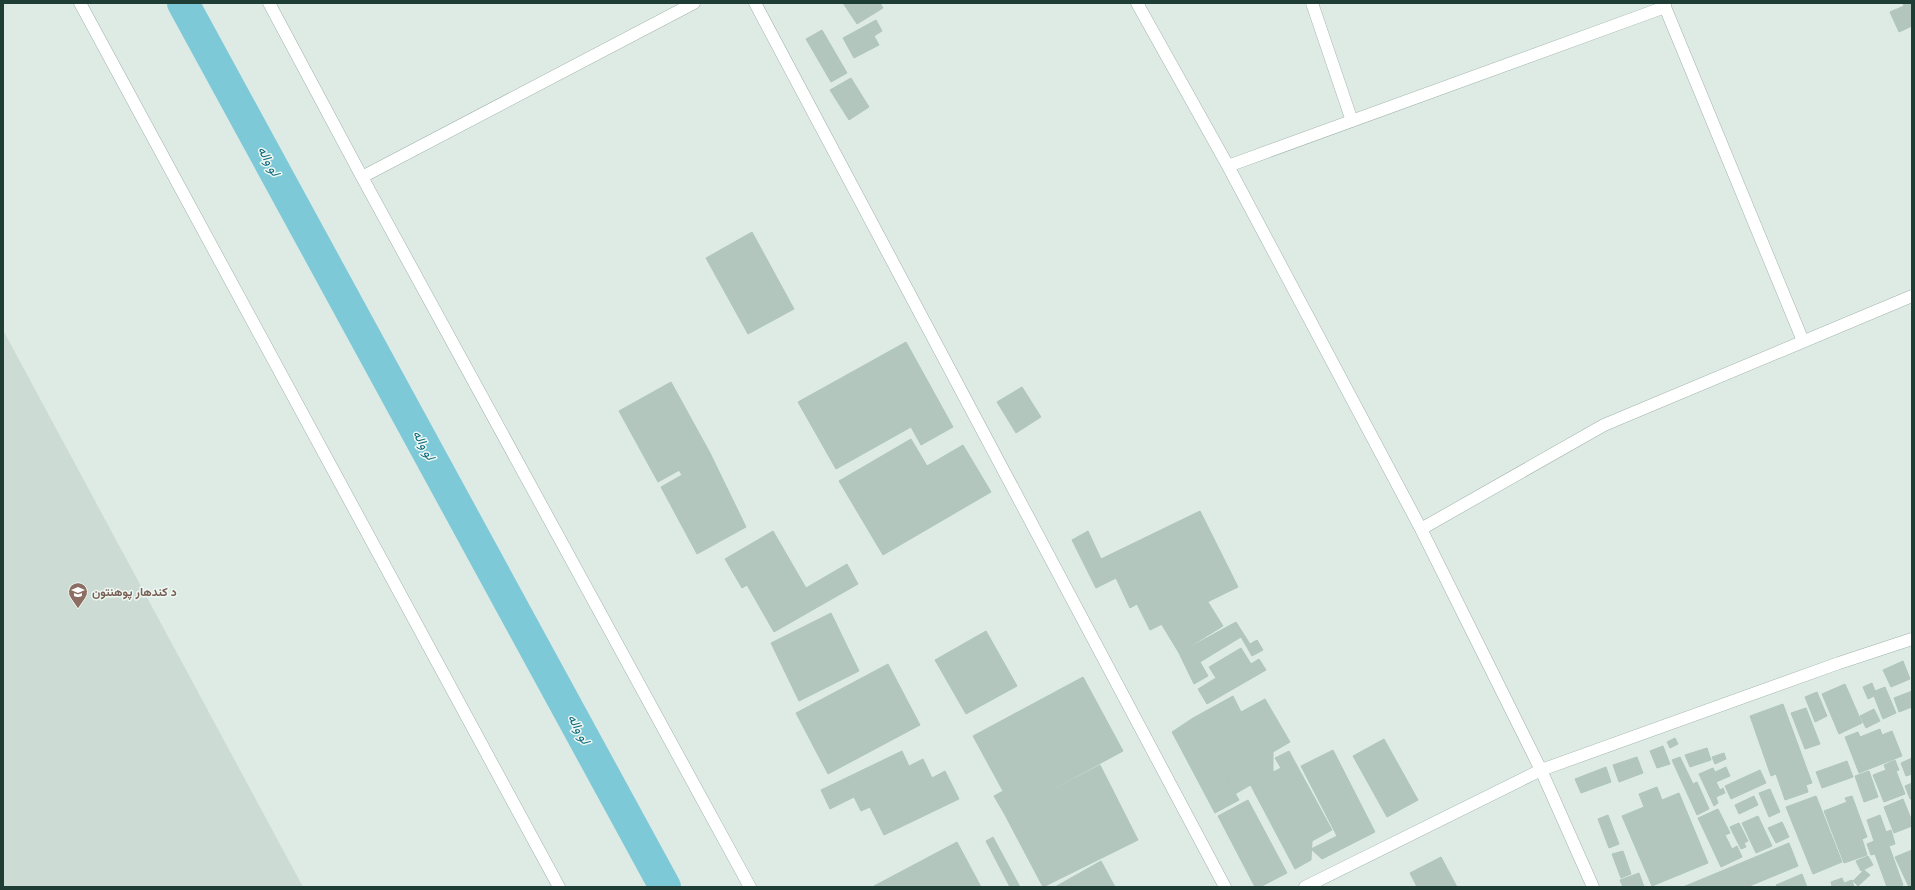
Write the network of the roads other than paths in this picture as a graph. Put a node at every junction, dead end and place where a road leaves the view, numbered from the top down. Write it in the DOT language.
graph roads {
  1 [pos="80,3"];
  2 [pos="270,3"];
  3 [pos="694,3"];
  4 [pos="756,3"];
  5 [pos="1137,3"];
  6 [pos="1312,3"];
  7 [pos="1665,5"];
  8 [pos="1352,121"];
  9 [pos="1228,166"];
  10 [pos="362,177"];
  11 [pos="1912,296"];
  12 [pos="1803,341"];
  13 [pos="1421,529"];
  14 [pos="1912,639"];
  15 [pos="1542,770"];
  16 [pos="559,887"];
  17 [pos="750,887"];
  18 [pos="1225,887"];
  19 [pos="1305,887"];
  20 [pos="1593,887"];
  1 -- 16 [label="street"];
  2 -- 10 [label="street"];
  3 -- 10 [label="street"];
  4 -- 18 [label="street"];
  5 -- 9 [label="street"];
  6 -- 8 [label="street"];
  7 -- 8 [label="street"];
  7 -- 12 [label="street"];
  8 -- 9 [label="street"];
  9 -- 13 [label="street"];
  10 -- 17 [label="street"];
  11 -- 12 [label="street"];
  12 -- 13 [label="street"];
  13 -- 15 [label="street"];
  14 -- 15 [label="street"];
  15 -- 19 [label="street"];
  15 -- 20 [label="street"];
}
